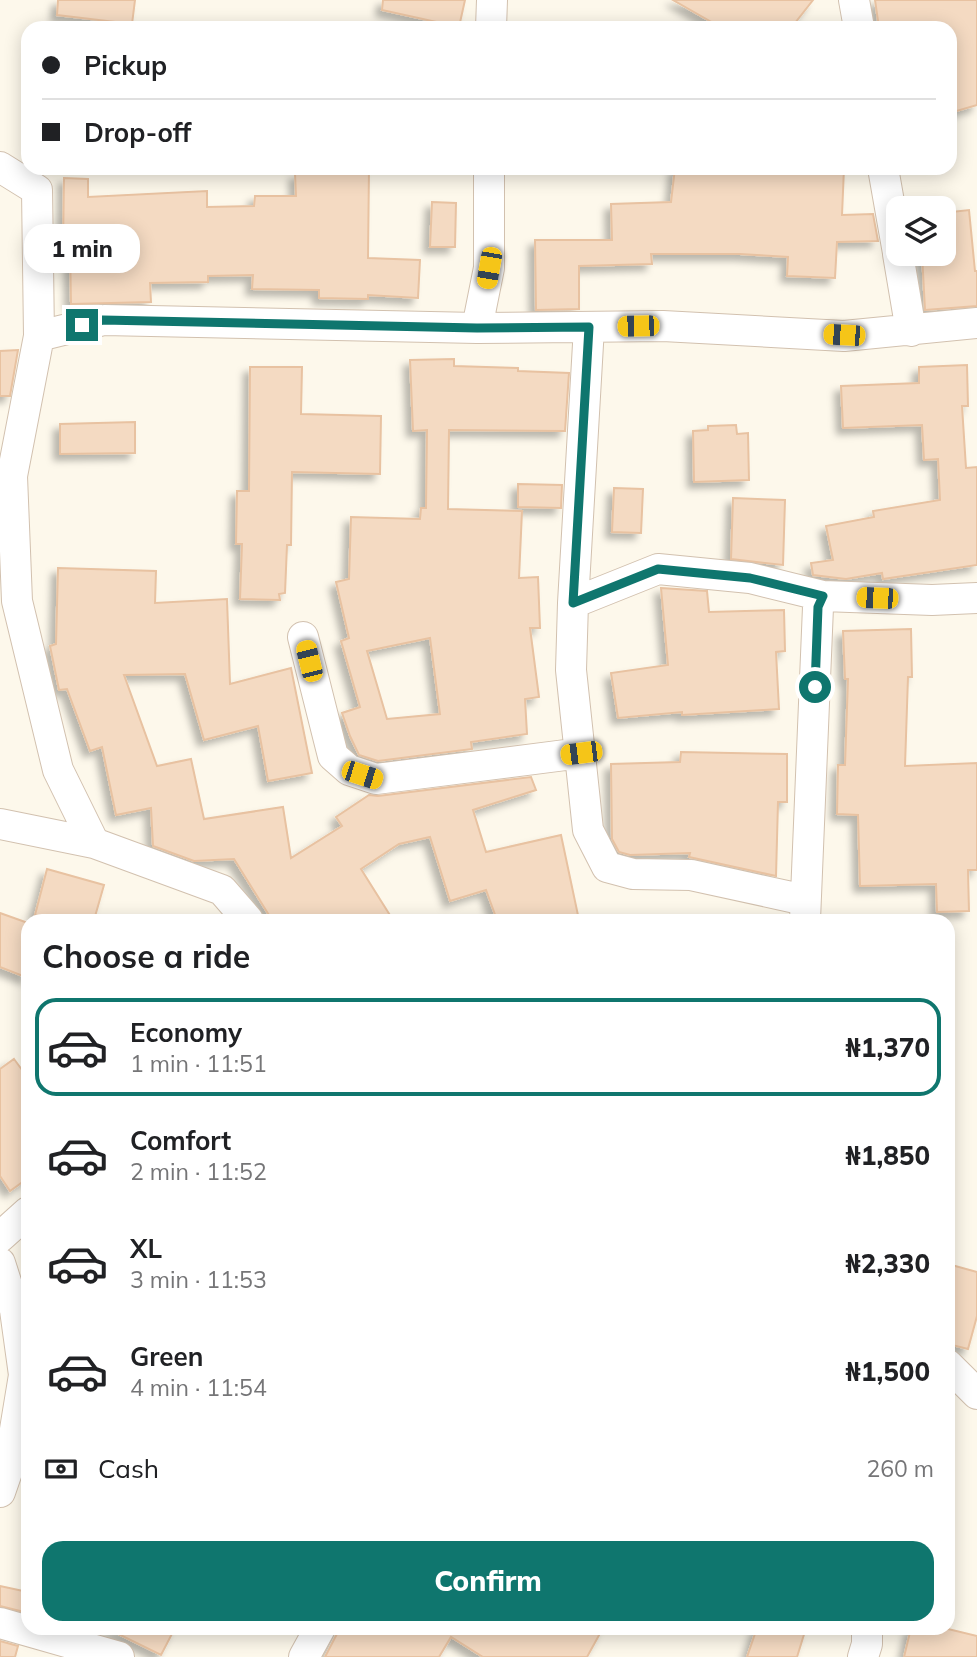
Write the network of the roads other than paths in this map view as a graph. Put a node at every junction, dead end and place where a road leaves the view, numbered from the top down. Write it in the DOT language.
graph roads {
  1 [pos="492,0"];
  2 [pos="854,0"];
  3 [pos="491,21"];
  4 [pos="858,21"];
  5 [pos="0,167"];
  6 [pos="489,175"];
  7 [pos="884,175"];
  8 [pos="888,196"];
  9 [pos="900,266"];
  10 [pos="977,323"];
  11 [pos="589,327"];
  12 [pos="477,328"];
  13 [pos="911,331"];
  14 [pos="39,335"];
  15 [pos="823,596"];
  16 [pos="977,598"];
  17 [pos="573,603"];
  18 [pos="303,637"];
  19 [pos="581,753"];
  20 [pos="0,824"];
  21 [pos="93,843"];
  22 [pos="805,910"];
  23 [pos="243,914"];
  24 [pos="21,1218"];
  25 [pos="0,1237"];
  26 [pos="0,1262"];
  27 [pos="21,1346"];
  28 [pos="955,1372"];
  29 [pos="977,1394"];
  30 [pos="21,1398"];
  31 [pos="2,1482"];
  32 [pos="0,1623"];
  33 [pos="21,1629"];
  34 [pos="42,1635"];
  35 [pos="316,1635"];
  36 [pos="867,1635"];
  37 [pos="119,1657"];
  38 [pos="304,1657"];
  39 [pos="863,1657"];
  1 -- 3 [label="street"];
  2 -- 4 [label="street"];
  5 -- 14 [label="street"];
  6 -- 12 [label="street"];
  7 -- 8 [label="street"];
  9 -- 13 [label="street"];
  10 -- 13 [label="street"];
  11 -- 12 [label="street"];
  11 -- 13 [label="street"];
  11 -- 17 [label="street"];
  12 -- 14 [label="street"];
  14 -- 21 [label="street"];
  15 -- 16 [label="street"];
  15 -- 17 [label="street"];
  15 -- 22 [label="street"];
  17 -- 19 [label="street"];
  18 -- 19 [label="street"];
  19 -- 22 [label="street"];
  20 -- 21 [label="street"];
  21 -- 23 [label="street"];
  24 -- 25 [label="street"];
  26 -- 27 [label="street"];
  28 -- 29 [label="street"];
  30 -- 31 [label="street"];
  32 -- 33 [label="street"];
  34 -- 37 [label="street"];
  35 -- 38 [label="street"];
  36 -- 39 [label="street"];
}
